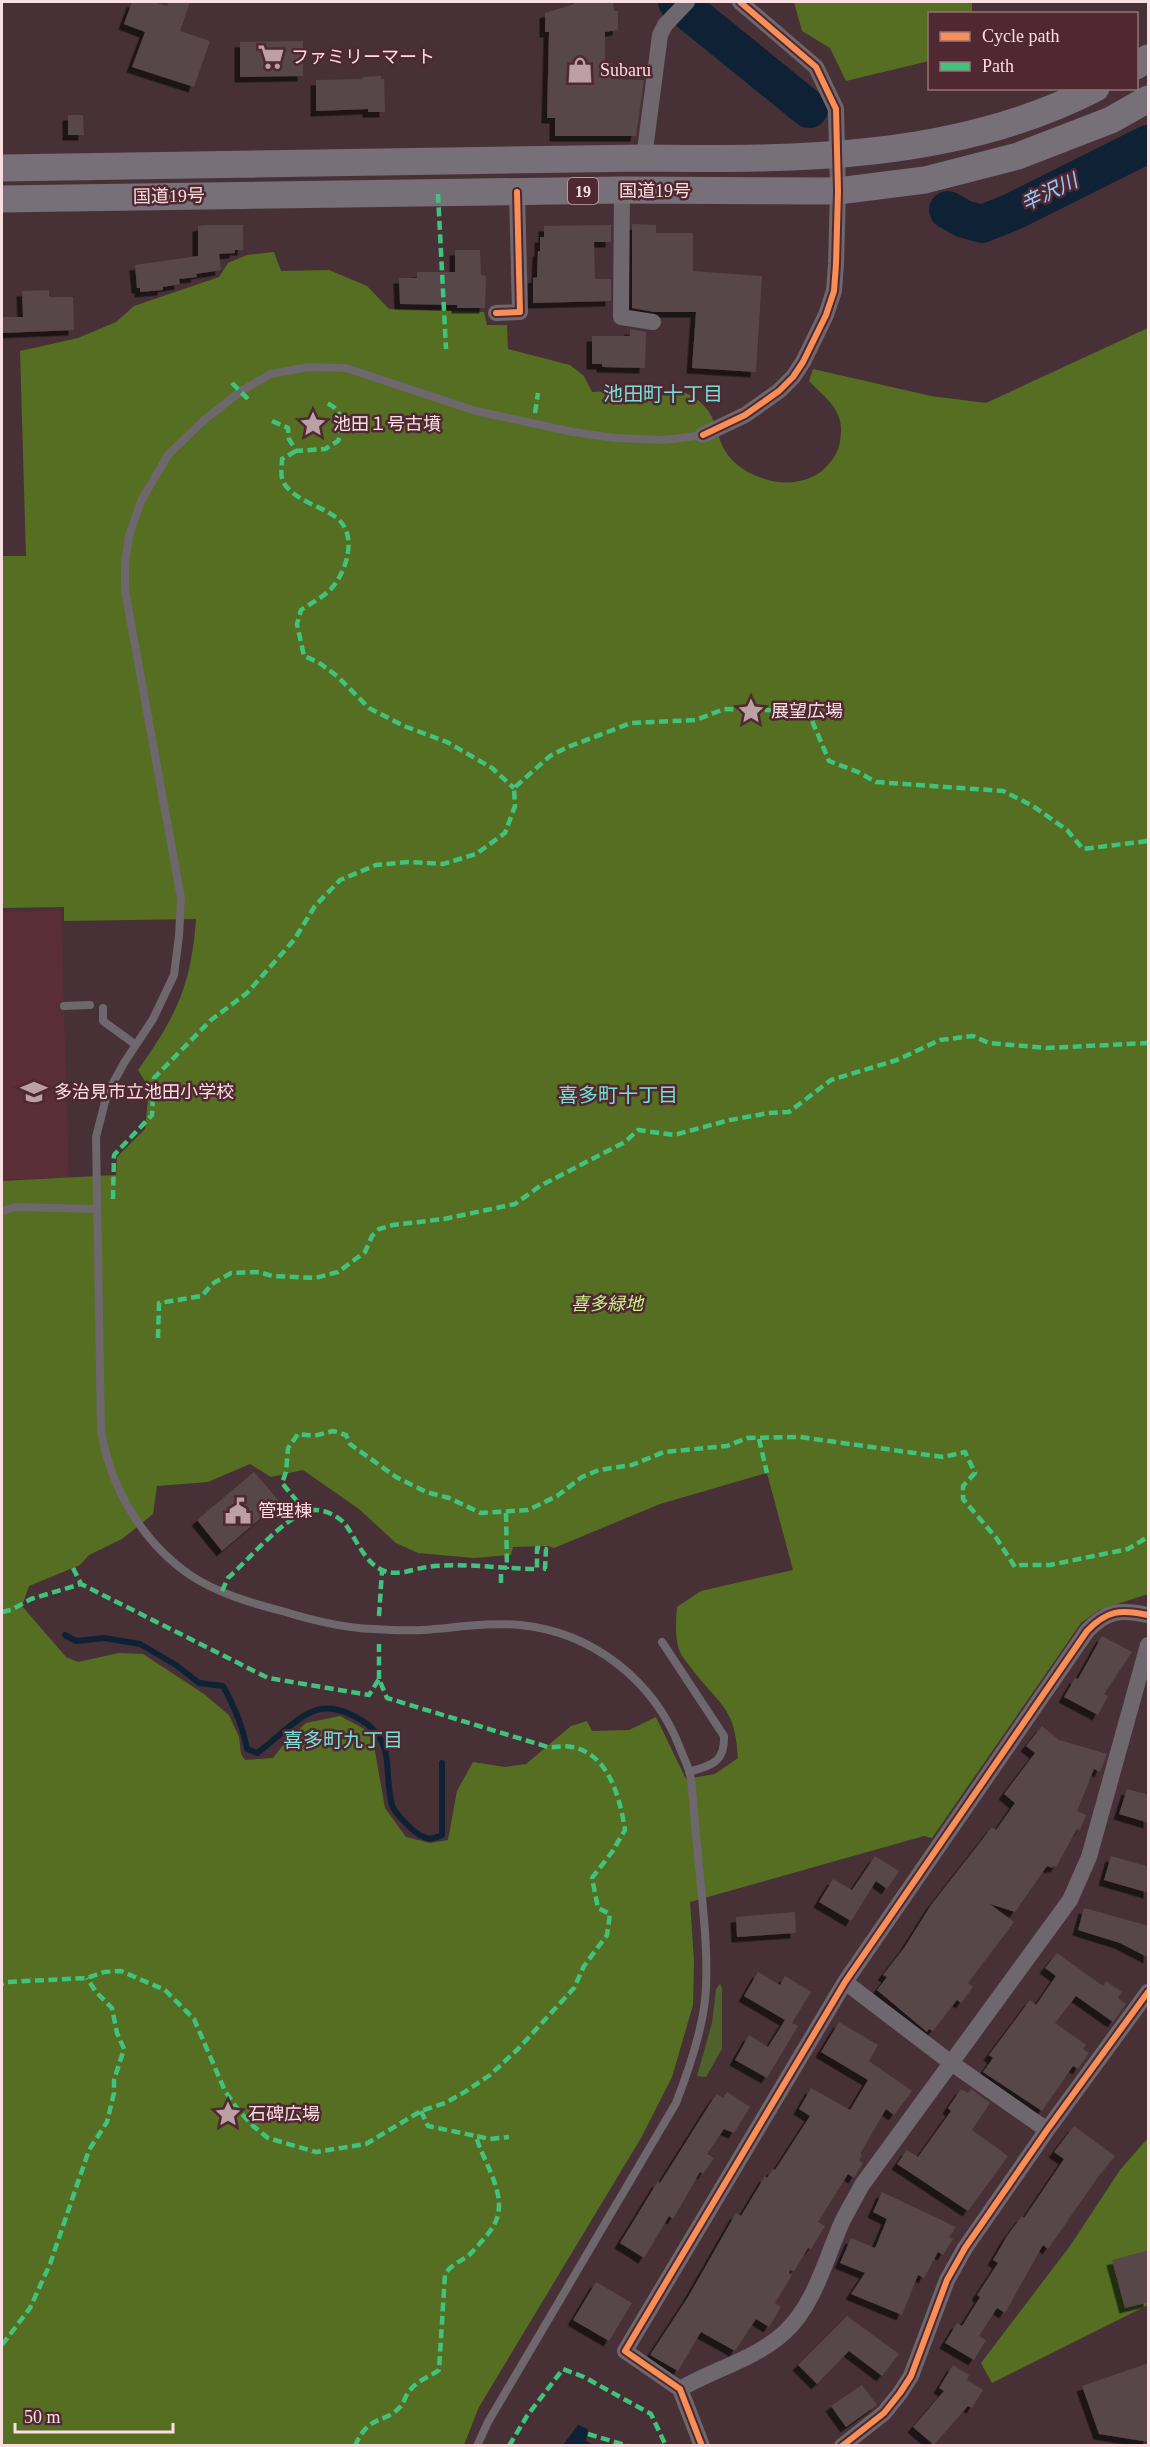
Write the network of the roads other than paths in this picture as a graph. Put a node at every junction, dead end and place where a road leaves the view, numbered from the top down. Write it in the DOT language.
graph roads {
  1 [pos="687,2"];
  2 [pos="740,2"];
  3 [pos="1091,90"];
  4 [pos="1149,99"];
  5 [pos="837,154"];
  6 [pos="644,158"];
  7 [pos="2,168"];
  8 [pos="622,190"];
  9 [pos="838,191"];
  10 [pos="518,192"];
  11 [pos="2,199"];
  12 [pos="496,313"];
  13 [pos="653,322"];
  14 [pos="702,435"];
  15 [pos="90,1005"];
  16 [pos="64,1006"];
  17 [pos="103,1008"];
  18 [pos="136,1045"];
  19 [pos="96,1209"];
  20 [pos="2,1211"];
  21 [pos="1149,1615"];
  22 [pos="662,1642"];
  23 [pos="1149,1645"];
  24 [pos="689,1772"];
  25 [pos="845,1982"];
  26 [pos="1149,1992"];
  27 [pos="950,2062"];
  28 [pos="1047,2130"];
  29 [pos="680,2389"];
  30 [pos="477,2445"];
  31 [pos="702,2445"];
  32 [pos="842,2445"];
  1 -- 6 [label="street"];
  2 -- 5 [label="street"];
  3 -- 5 [label="highway, 国道19号 / 19"];
  4 -- 9 [label="highway, 国道19号 / 19"];
  5 -- 6 [label="highway, 国道19号 / 19"];
  5 -- 9 [label="street"];
  6 -- 7 [label="highway, 国道19号 / 19"];
  8 -- 9 [label="highway, 国道19号 / 19"];
  8 -- 10 [label="highway, 国道19号 / 19"];
  8 -- 13 [label="street"];
  9 -- 14 [label="street"];
  10 -- 11 [label="highway, 国道19号 / 19"];
  10 -- 12 [label="street"];
  14 -- 18 [label="lane"];
  15 -- 16 [label="lane"];
  17 -- 18 [label="lane"];
  18 -- 19 [label="lane"];
  19 -- 20 [label="lane"];
  19 -- 24 [label="lane"];
  21 -- 25 [label="street"];
  22 -- 24 [label="lane"];
  23 -- 27 [label="street"];
  24 -- 30 [label="lane"];
  25 -- 27 [label="street"];
  25 -- 29 [label="street"];
  26 -- 28 [label="street"];
  27 -- 28 [label="street"];
  27 -- 29 [label="street"];
  28 -- 32 [label="street"];
  29 -- 31 [label="street"];
}
